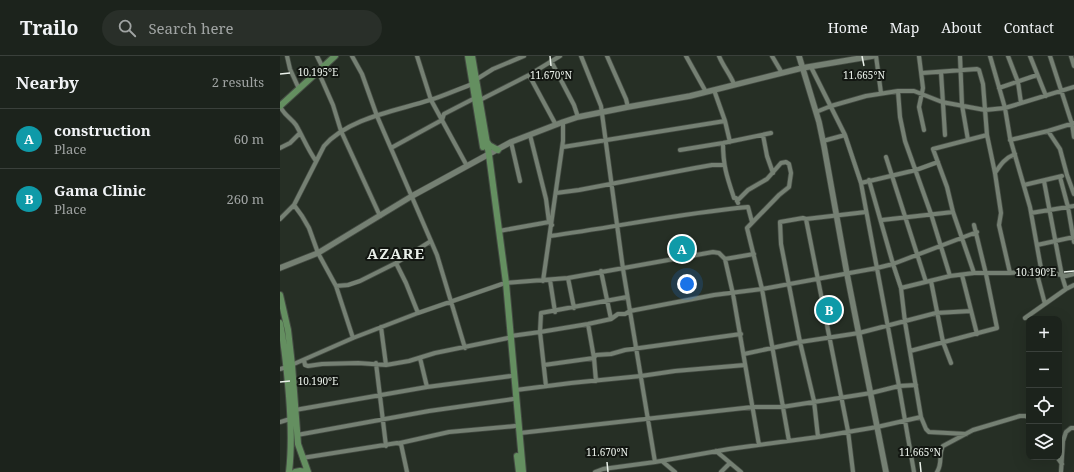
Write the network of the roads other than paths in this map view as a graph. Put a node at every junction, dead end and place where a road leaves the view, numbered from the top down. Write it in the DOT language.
graph roads {
  1 [pos="287,56"];
  2 [pos="317,56"];
  3 [pos="335,56"];
  4 [pos="352,56"];
  5 [pos="417,56"];
  6 [pos="468,56"];
  7 [pos="472,56"];
  8 [pos="524,56"];
  9 [pos="560,56"];
  10 [pos="581,56"];
  11 [pos="607,56"];
  12 [pos="686,56"];
  13 [pos="719,56"];
  14 [pos="772,56"];
  15 [pos="798,56"];
  16 [pos="873,56"];
  17 [pos="876,56"];
  18 [pos="920,56"];
  19 [pos="960,56"];
  20 [pos="995,56"];
  21 [pos="1008,56"];
  22 [pos="1030,56"];
  23 [pos="1050,56"];
  24 [pos="1071,56"];
  25 [pos="862,57"];
  26 [pos="990,57"];
  27 [pos="843,58"];
  28 [pos="551,61"];
  29 [pos="1074,66"];
  30 [pos="811,67"];
  31 [pos="802,68"];
  32 [pos="321,69"];
  33 [pos="961,70"];
  34 [pos="941,72"];
  35 [pos="782,73"];
  36 [pos="922,74"];
  37 [pos="529,75"];
  38 [pos="1037,75"];
  39 [pos="475,81"];
  40 [pos="1018,82"];
  41 [pos="734,84"];
  42 [pos="1074,87"];
  43 [pos="999,88"];
  44 [pos="299,89"];
  45 [pos="714,90"];
  46 [pos="898,91"];
  47 [pos="1061,91"];
  48 [pos="706,92"];
  49 [pos="881,93"];
  50 [pos="921,94"];
  51 [pos="1046,96"];
  52 [pos="478,99"];
  53 [pos="432,100"];
  54 [pos="942,102"];
  55 [pos="1021,103"];
  56 [pos="280,106"];
  57 [pos="831,106"];
  58 [pos="962,106"];
  59 [pos="628,107"];
  60 [pos="1005,108"];
  61 [pos="985,110"];
  62 [pos="602,112"];
  63 [pos="816,112"];
  64 [pos="377,116"];
  65 [pos="578,117"];
  66 [pos="442,120"];
  67 [pos="725,121"];
  68 [pos="563,122"];
  69 [pos="1073,123"];
  70 [pos="556,125"];
  71 [pos="924,130"];
  72 [pos="341,131"];
  73 [pos="1048,131"];
  74 [pos="772,133"];
  75 [pos="299,134"];
  76 [pos="530,135"];
  77 [pos="763,135"];
  78 [pos="845,135"];
  79 [pos="945,135"];
  80 [pos="987,135"];
  81 [pos="1074,137"];
  82 [pos="605,140"];
  83 [pos="968,140"];
  84 [pos="1010,140"];
  85 [pos="823,141"];
  86 [pos="487,142"];
  87 [pos="512,142"];
  88 [pos="730,142"];
  89 [pos="723,143"];
  90 [pos="563,147"];
  91 [pos="280,148"];
  92 [pos="391,148"];
  93 [pos="498,150"];
  94 [pos="680,150"];
  95 [pos="1015,154"];
  96 [pos="487,156"];
  97 [pos="886,157"];
  98 [pos="316,161"];
  99 [pos="938,162"];
  100 [pos="724,165"];
  101 [pos="467,166"];
  102 [pos="916,170"];
  103 [pos="772,173"];
  104 [pos="995,173"];
  105 [pos="893,175"];
  106 [pos="1064,175"];
  107 [pos="869,180"];
  108 [pos="520,181"];
  109 [pos="1044,181"];
  110 [pos="861,183"];
  111 [pos="611,184"];
  112 [pos="1024,185"];
  113 [pos="1073,188"];
  114 [pos="556,193"];
  115 [pos="1074,194"];
  116 [pos="412,196"];
  117 [pos="738,201"];
  118 [pos="294,205"];
  119 [pos="1074,206"];
  120 [pos="739,208"];
  121 [pos="1068,208"];
  122 [pos="1049,210"];
  123 [pos="866,212"];
  124 [pos="953,212"];
  125 [pos="931,214"];
  126 [pos="1032,214"];
  127 [pos="837,215"];
  128 [pos="380,216"];
  129 [pos="905,216"];
  130 [pos="280,218"];
  131 [pos="806,219"];
  132 [pos="882,220"];
  133 [pos="752,222"];
  134 [pos="550,224"];
  135 [pos="974,225"];
  136 [pos="617,226"];
  137 [pos="499,231"];
  138 [pos="977,232"];
  139 [pos="550,236"];
  140 [pos="962,238"];
  141 [pos="1074,239"];
  142 [pos="431,241"];
  143 [pos="1055,241"];
  144 [pos="941,245"];
  145 [pos="1037,245"];
  146 [pos="318,253"];
  147 [pos="754,254"];
  148 [pos="917,254"];
  149 [pos="725,259"];
  150 [pos="396,262"];
  151 [pos="893,264"];
  152 [pos="280,268"];
  153 [pos="877,268"];
  154 [pos="623,269"];
  155 [pos="601,271"];
  156 [pos="974,273"];
  157 [pos="1010,273"];
  158 [pos="847,274"];
  159 [pos="986,274"];
  160 [pos="1040,274"];
  161 [pos="1074,274"];
  162 [pos="962,275"];
  163 [pos="950,276"];
  164 [pos="1062,276"];
  165 [pos="568,278"];
  166 [pos="550,280"];
  167 [pos="818,280"];
  168 [pos="543,281"];
  169 [pos="928,282"];
  170 [pos="504,284"];
  171 [pos="789,284"];
  172 [pos="336,286"];
  173 [pos="1074,286"];
  174 [pos="901,288"];
  175 [pos="762,289"];
  176 [pos="1066,289"];
  177 [pos="733,294"];
  178 [pos="280,295"];
  179 [pos="628,297"];
  180 [pos="452,301"];
  181 [pos="607,301"];
  182 [pos="1046,304"];
  183 [pos="574,308"];
  184 [pos="971,310"];
  185 [pos="630,311"];
  186 [pos="555,312"];
  187 [pos="418,313"];
  188 [pos="936,313"];
  189 [pos="1025,318"];
  190 [pos="611,319"];
  191 [pos="905,322"];
  192 [pos="280,323"];
  193 [pos="588,324"];
  194 [pos="888,326"];
  195 [pos="381,327"];
  196 [pos="997,328"];
  197 [pos="540,332"];
  198 [pos="859,333"];
  199 [pos="999,333"];
  200 [pos="741,334"];
  201 [pos="977,334"];
  202 [pos="510,337"];
  203 [pos="829,337"];
  204 [pos="353,338"];
  205 [pos="800,342"];
  206 [pos="943,342"];
  207 [pos="465,348"];
  208 [pos="772,348"];
  209 [pos="636,349"];
  210 [pos="910,351"];
  211 [pos="744,354"];
  212 [pos="420,358"];
  213 [pos="594,358"];
  214 [pos="304,360"];
  215 [pos="376,363"];
  216 [pos="951,363"];
  217 [pos="386,365"];
  218 [pos="544,365"];
  219 [pos="289,366"];
  220 [pos="745,366"];
  221 [pos="280,369"];
  222 [pos="511,376"];
  223 [pos="641,376"];
  224 [pos="596,381"];
  225 [pos="916,385"];
  226 [pos="546,386"];
  227 [pos="900,386"];
  228 [pos="428,387"];
  229 [pos="516,390"];
  230 [pos="871,393"];
  231 [pos="380,396"];
  232 [pos="842,397"];
  233 [pos="513,399"];
  234 [pos="814,401"];
  235 [pos="782,406"];
  236 [pos="753,407"];
  237 [pos="295,410"];
  238 [pos="1026,417"];
  239 [pos="921,418"];
  240 [pos="290,419"];
  241 [pos="648,419"];
  242 [pos="383,420"];
  243 [pos="905,421"];
  244 [pos="280,422"];
  245 [pos="515,426"];
  246 [pos="877,427"];
  247 [pos="1074,428"];
  248 [pos="848,432"];
  249 [pos="520,433"];
  250 [pos="966,434"];
  251 [pos="297,435"];
  252 [pos="818,437"];
  253 [pos="789,441"];
  254 [pos="400,443"];
  255 [pos="759,445"];
  256 [pos="386,446"];
  257 [pos="716,451"];
  258 [pos="302,458"];
  259 [pos="1059,460"];
  260 [pos="662,461"];
  261 [pos="655,462"];
  262 [pos="730,463"];
  263 [pos="520,464"];
  264 [pos="1062,464"];
  265 [pos="851,471"];
  266 [pos="289,472"];
  267 [pos="295,472"];
  268 [pos="307,472"];
  269 [pos="407,472"];
  270 [pos="517,472"];
  271 [pos="523,472"];
  272 [pos="530,472"];
  273 [pos="595,472"];
  274 [pos="675,472"];
  275 [pos="721,472"];
  276 [pos="741,472"];
  277 [pos="886,472"];
  278 [pos="914,472"];
  279 [pos="937,472"];
  280 [pos="1061,472"];
  1 -- 44 [label="street"];
  2 -- 32 [label="street"];
  3 -- 32 [label="main road"];
  4 -- 64 [label="street"];
  5 -- 53 [label="street"];
  6 -- 39 [label="main road"];
  7 -- 39 [label="main road"];
  8 -- 39 [label="street"];
  9 -- 28 [label="street"];
  10 -- 62 [label="street"];
  11 -- 59 [label="street"];
  12 -- 48 [label="street"];
  13 -- 41 [label="street"];
  14 -- 35 [label="street"];
  15 -- 31 [label="main road"];
  16 -- 25 [label="main road"];
  17 -- 49 [label="street"];
  18 -- 36 [label="street"];
  19 -- 33 [label="street"];
  20 -- 26 [label="street"];
  21 -- 40 [label="street"];
  22 -- 38 [label="street"];
  23 -- 47 [label="street"];
  24 -- 29 [label="street"];
  25 -- 27 [label="main road"];
  26 -- 43 [label="street"];
  27 -- 30 [label="main road"];
  28 -- 37 [label="street"];
  28 -- 65 [label="street"];
  30 -- 31 [label="main road"];
  30 -- 57 [label="street"];
  31 -- 35 [label="main road"];
  31 -- 63 [label="main road"];
  32 -- 44 [label="main road"];
  32 -- 72 [label="street"];
  33 -- 34 [label="street"];
  33 -- 58 [label="street"];
  33 -- 61 [label="street"];
  34 -- 36 [label="street"];
  34 -- 54 [label="street"];
  35 -- 41 [label="main road"];
  36 -- 50 [label="street"];
  37 -- 52 [label="street"];
  37 -- 70 [label="street"];
  38 -- 40 [label="street"];
  38 -- 51 [label="street"];
  39 -- 52 [label="main road"];
  39 -- 53 [label="street"];
  40 -- 43 [label="street"];
  40 -- 55 [label="street"];
  41 -- 45 [label="main road"];
  42 -- 47 [label="street"];
  43 -- 60 [label="street"];
  44 -- 56 [label="main road"];
  45 -- 48 [label="main road"];
  45 -- 67 [label="street"];
  46 -- 49 [label="street"];
  46 -- 50 [label="street"];
  46 -- 102 [label="street"];
  47 -- 51 [label="street"];
  47 -- 69 [label="street"];
  48 -- 59 [label="main road"];
  49 -- 57 [label="street"];
  50 -- 54 [label="street"];
  50 -- 71 [label="street"];
  51 -- 55 [label="street"];
  52 -- 66 [label="street"];
  52 -- 86 [label="main road"];
  52 -- 96 [label="main road"];
  53 -- 64 [label="street"];
  53 -- 66 [label="street"];
  54 -- 58 [label="street"];
  54 -- 79 [label="street"];
  55 -- 60 [label="street"];
  56 -- 75 [label="street"];
  57 -- 63 [label="street"];
  57 -- 78 [label="street"];
  58 -- 61 [label="street"];
  58 -- 83 [label="street"];
  59 -- 62 [label="main road"];
  60 -- 61 [label="street"];
  60 -- 84 [label="street"];
  61 -- 80 [label="street"];
  62 -- 65 [label="main road"];
  62 -- 82 [label="street"];
  63 -- 85 [label="main road"];
  64 -- 72 [label="street"];
  64 -- 92 [label="street"];
  65 -- 68 [label="main road"];
  66 -- 92 [label="street"];
  66 -- 101 [label="street"];
  67 -- 82 [label="street"];
  67 -- 88 [label="street"];
  68 -- 70 [label="main road"];
  68 -- 90 [label="street"];
  69 -- 73 [label="street"];
  69 -- 81 [label="street"];
  70 -- 76 [label="main road"];
  72 -- 98 [label="street"];
  72 -- 128 [label="street"];
  73 -- 84 [label="street"];
  73 -- 106 [label="street"];
  74 -- 77 [label="street"];
  75 -- 91 [label="street"];
  75 -- 98 [label="street"];
  76 -- 87 [label="main road"];
  76 -- 134 [label="street"];
  77 -- 88 [label="street"];
  77 -- 103 [label="street"];
  78 -- 85 [label="street"];
  78 -- 110 [label="street"];
  80 -- 83 [label="street"];
  80 -- 104 [label="street"];
  82 -- 90 [label="street"];
  82 -- 111 [label="street"];
  83 -- 99 [label="street"];
  84 -- 95 [label="street"];
  85 -- 127 [label="main road"];
  86 -- 93 [label="main road"];
  86 -- 96 [label="main road"];
  87 -- 93 [label="main road"];
  87 -- 108 [label="street"];
  88 -- 89 [label="street"];
  89 -- 94 [label="street"];
  89 -- 100 [label="street"];
  90 -- 114 [label="street"];
  92 -- 116 [label="street"];
  93 -- 96 [label="main road"];
  95 -- 104 [label="street"];
  95 -- 112 [label="street"];
  96 -- 101 [label="main road"];
  96 -- 137 [label="main road"];
  96 -- 170 [label="main road"];
  97 -- 105 [label="street"];
  98 -- 118 [label="street"];
  99 -- 102 [label="street"];
  99 -- 124 [label="street"];
  100 -- 111 [label="street"];
  100 -- 117 [label="street"];
  101 -- 116 [label="main road"];
  102 -- 105 [label="street"];
  102 -- 125 [label="street"];
  103 -- 117 [label="street"];
  103 -- 133 [label="street"];
  104 -- 157 [label="street"];
  105 -- 107 [label="street"];
  105 -- 129 [label="street"];
  106 -- 109 [label="street"];
  106 -- 113 [label="street"];
  106 -- 121 [label="street"];
  107 -- 110 [label="street"];
  107 -- 132 [label="street"];
  109 -- 112 [label="street"];
  109 -- 122 [label="street"];
  110 -- 123 [label="street"];
  111 -- 114 [label="street"];
  111 -- 136 [label="street"];
  112 -- 126 [label="street"];
  113 -- 115 [label="street"];
  114 -- 134 [label="street"];
  116 -- 128 [label="main road"];
  116 -- 142 [label="street"];
  117 -- 120 [label="street"];
  118 -- 130 [label="street"];
  118 -- 146 [label="street"];
  119 -- 121 [label="street"];
  120 -- 133 [label="street"];
  120 -- 136 [label="street"];
  121 -- 122 [label="street"];
  121 -- 141 [label="street"];
  122 -- 126 [label="street"];
  122 -- 143 [label="street"];
  123 -- 127 [label="street"];
  123 -- 153 [label="street"];
  124 -- 125 [label="street"];
  124 -- 140 [label="street"];
  125 -- 129 [label="street"];
  125 -- 144 [label="street"];
  126 -- 145 [label="street"];
  127 -- 131 [label="street"];
  127 -- 158 [label="main road"];
  128 -- 146 [label="main road"];
  129 -- 132 [label="street"];
  129 -- 148 [label="street"];
  131 -- 167 [label="street"];
  131 -- 171 [label="street"];
  132 -- 151 [label="street"];
  133 -- 147 [label="street"];
  134 -- 137 [label="street"];
  134 -- 139 [label="street"];
  135 -- 138 [label="street"];
  136 -- 139 [label="street"];
  136 -- 154 [label="street"];
  137 -- 170 [label="main road"];
  138 -- 140 [label="street"];
  138 -- 159 [label="street"];
  139 -- 168 [label="street"];
  140 -- 144 [label="street"];
  140 -- 156 [label="street"];
  141 -- 143 [label="street"];
  142 -- 150 [label="street"];
  142 -- 180 [label="street"];
  143 -- 145 [label="street"];
  143 -- 164 [label="street"];
  144 -- 148 [label="street"];
  144 -- 163 [label="street"];
  145 -- 160 [label="street"];
  146 -- 152 [label="main road"];
  146 -- 172 [label="street"];
  147 -- 149 [label="street"];
  147 -- 175 [label="street"];
  148 -- 151 [label="street"];
  148 -- 169 [label="street"];
  149 -- 154 [label="street"];
  149 -- 177 [label="street"];
  150 -- 172 [label="street"];
  150 -- 187 [label="street"];
  151 -- 153 [label="street"];
  151 -- 174 [label="street"];
  153 -- 158 [label="street"];
  153 -- 194 [label="street"];
  154 -- 155 [label="street"];
  154 -- 179 [label="street"];
  155 -- 165 [label="street"];
  155 -- 181 [label="street"];
  156 -- 159 [label="street"];
  156 -- 162 [label="street"];
  157 -- 159 [label="street"];
  157 -- 160 [label="street"];
  158 -- 167 [label="street"];
  158 -- 198 [label="main road"];
  159 -- 196 [label="street"];
  160 -- 164 [label="street"];
  160 -- 182 [label="street"];
  161 -- 164 [label="street"];
  162 -- 163 [label="street"];
  162 -- 184 [label="street"];
  163 -- 169 [label="street"];
  164 -- 176 [label="street"];
  165 -- 166 [label="street"];
  165 -- 183 [label="street"];
  166 -- 168 [label="street"];
  166 -- 186 [label="street"];
  167 -- 171 [label="street"];
  167 -- 203 [label="street"];
  168 -- 170 [label="street"];
  169 -- 174 [label="street"];
  169 -- 188 [label="street"];
  170 -- 180 [label="street"];
  170 -- 202 [label="main road"];
  171 -- 175 [label="street"];
  171 -- 205 [label="street"];
  172 -- 204 [label="street"];
  173 -- 176 [label="street"];
  174 -- 191 [label="street"];
  175 -- 177 [label="street"];
  175 -- 208 [label="street"];
  176 -- 182 [label="street"];
  177 -- 185 [label="street"];
  177 -- 200 [label="street"];
  178 -- 219 [label="main road"];
  179 -- 181 [label="street"];
  179 -- 185 [label="street"];
  180 -- 187 [label="street"];
  180 -- 207 [label="street"];
  181 -- 183 [label="street"];
  181 -- 190 [label="street"];
  182 -- 189 [label="street"];
  183 -- 186 [label="street"];
  184 -- 188 [label="street"];
  184 -- 201 [label="street"];
  185 -- 190 [label="street"];
  185 -- 209 [label="street"];
  186 -- 197 [label="street"];
  187 -- 195 [label="street"];
  188 -- 191 [label="street"];
  188 -- 206 [label="street"];
  190 -- 193 [label="street"];
  191 -- 194 [label="street"];
  191 -- 210 [label="street"];
  192 -- 219 [label="main road"];
  193 -- 197 [label="street"];
  193 -- 213 [label="street"];
  194 -- 198 [label="street"];
  194 -- 227 [label="street"];
  195 -- 204 [label="street"];
  195 -- 217 [label="street"];
  196 -- 199 [label="street"];
  196 -- 201 [label="street"];
  197 -- 202 [label="street"];
  197 -- 218 [label="street"];
  198 -- 203 [label="street"];
  198 -- 230 [label="main road"];
  200 -- 209 [label="street"];
  200 -- 211 [label="street"];
  201 -- 206 [label="street"];
  202 -- 207 [label="street"];
  202 -- 222 [label="main road"];
  202 -- 229 [label="main road"];
  203 -- 205 [label="street"];
  203 -- 232 [label="street"];
  204 -- 214 [label="street"];
  205 -- 208 [label="street"];
  205 -- 234 [label="street"];
  206 -- 210 [label="street"];
  206 -- 216 [label="street"];
  207 -- 212 [label="street"];
  208 -- 211 [label="street"];
  208 -- 235 [label="street"];
  209 -- 213 [label="street"];
  209 -- 223 [label="street"];
  210 -- 225 [label="street"];
  211 -- 220 [label="street"];
  212 -- 217 [label="street"];
  212 -- 228 [label="street"];
  213 -- 218 [label="street"];
  213 -- 224 [label="street"];
  214 -- 215 [label="street"];
  214 -- 219 [label="street"];
  215 -- 217 [label="street"];
  215 -- 231 [label="street"];
  218 -- 226 [label="street"];
  219 -- 221 [label="street"];
  219 -- 237 [label="main road"];
  219 -- 240 [label="main road"];
  220 -- 223 [label="street"];
  220 -- 236 [label="street"];
  222 -- 228 [label="street"];
  222 -- 233 [label="main road"];
  223 -- 224 [label="street"];
  223 -- 241 [label="street"];
  224 -- 226 [label="street"];
  225 -- 227 [label="street"];
  225 -- 239 [label="street"];
  226 -- 229 [label="street"];
  227 -- 230 [label="street"];
  227 -- 243 [label="street"];
  228 -- 231 [label="street"];
  229 -- 249 [label="main road"];
  230 -- 232 [label="street"];
  230 -- 246 [label="main road"];
  231 -- 237 [label="street"];
  231 -- 242 [label="street"];
  232 -- 234 [label="street"];
  232 -- 248 [label="street"];
  233 -- 242 [label="street"];
  233 -- 245 [label="main road"];
  234 -- 235 [label="street"];
  234 -- 252 [label="street"];
  235 -- 236 [label="street"];
  235 -- 253 [label="street"];
  236 -- 241 [label="street"];
  236 -- 255 [label="street"];
  237 -- 251 [label="main road"];
  238 -- 250 [label="street"];
  239 -- 243 [label="street"];
  239 -- 250 [label="street"];
  240 -- 244 [label="street"];
  240 -- 266 [label="main road"];
  241 -- 249 [label="street"];
  241 -- 261 [label="street"];
  242 -- 251 [label="street"];
  242 -- 256 [label="street"];
  243 -- 246 [label="street"];
  243 -- 278 [label="street"];
  245 -- 254 [label="street"];
  245 -- 263 [label="main road"];
  246 -- 248 [label="street"];
  246 -- 277 [label="main road"];
  247 -- 264 [label="street"];
  248 -- 252 [label="street"];
  248 -- 265 [label="street"];
  249 -- 263 [label="main road"];
  250 -- 279 [label="street"];
  251 -- 258 [label="main road"];
  252 -- 253 [label="street"];
  253 -- 255 [label="street"];
  254 -- 256 [label="street"];
  254 -- 269 [label="street"];
  255 -- 257 [label="street"];
  256 -- 258 [label="street"];
  257 -- 260 [label="street"];
  257 -- 262 [label="street"];
  258 -- 268 [label="main road"];
  259 -- 264 [label="street"];
  260 -- 261 [label="street"];
  260 -- 274 [label="street"];
  261 -- 273 [label="street"];
  262 -- 275 [label="street"];
  262 -- 276 [label="street"];
  263 -- 270 [label="main road"];
  263 -- 271 [label="main road"];
  263 -- 272 [label="main road"];
  264 -- 280 [label="street"];
  267 -- 268 [label="main road"];
}
